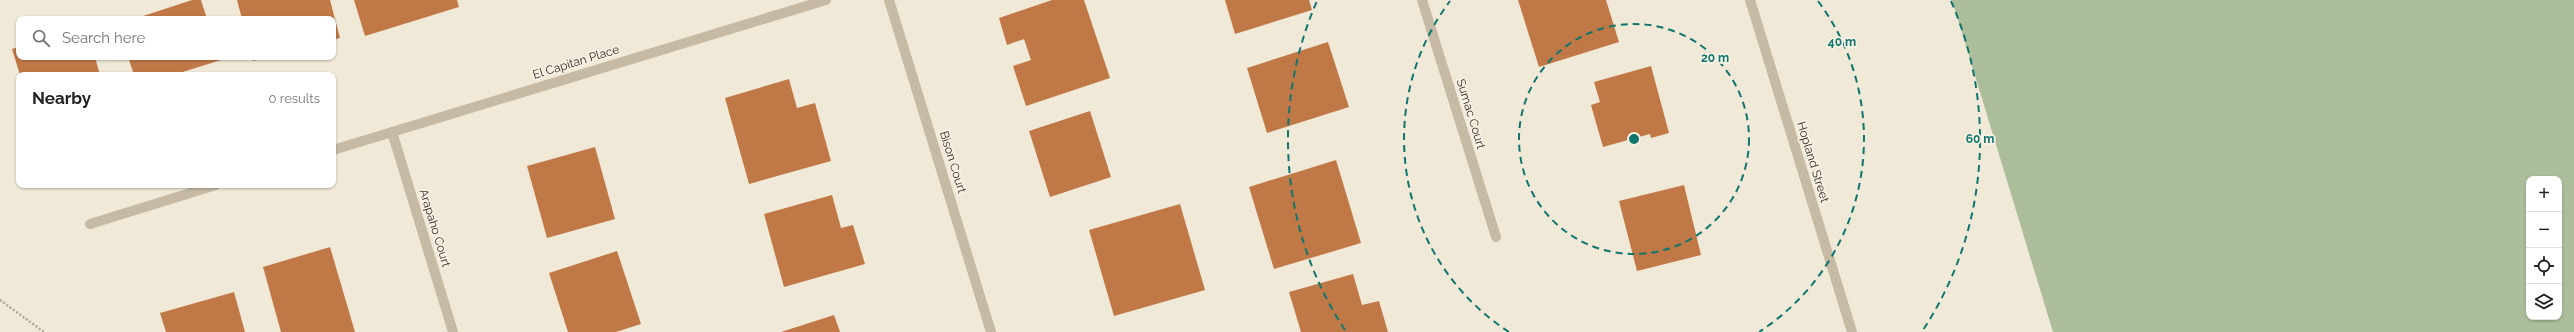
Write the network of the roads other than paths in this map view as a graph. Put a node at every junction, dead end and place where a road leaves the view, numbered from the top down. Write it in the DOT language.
graph roads {
  1 [pos="826,0"];
  2 [pos="889,0"];
  3 [pos="1422,0"];
  4 [pos="1750,0"];
  5 [pos="392,132"];
  6 [pos="336,149"];
  7 [pos="206,188"];
  8 [pos="90,224"];
  9 [pos="1496,237"];
  10 [pos="453,332"];
  11 [pos="991,332"];
  12 [pos="1852,332"];
  1 -- 5 [label="street, El Capitan Place"];
  2 -- 11 [label="street, Bison Court"];
  3 -- 9 [label="street, Sumac Court"];
  4 -- 12 [label="street, Hopland Street"];
  5 -- 6 [label="street, El Capitan Place"];
  5 -- 10 [label="street, Arapaho Court"];
  7 -- 8 [label="street"];
}
